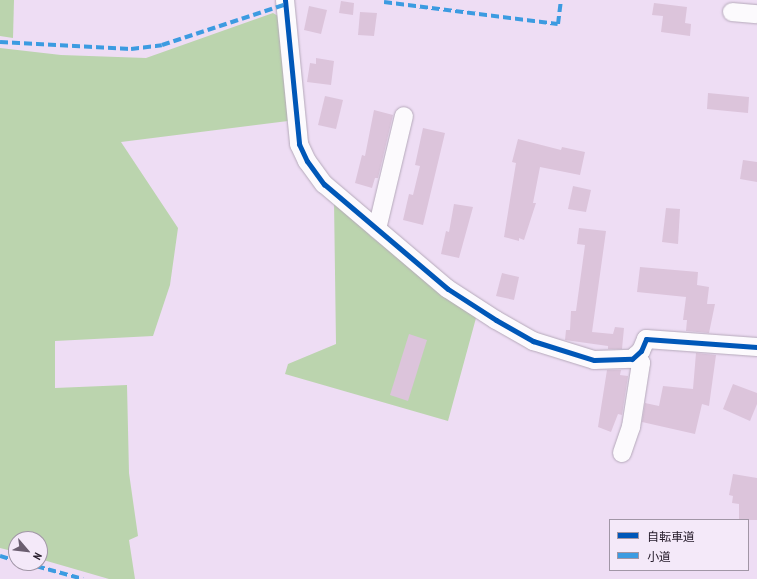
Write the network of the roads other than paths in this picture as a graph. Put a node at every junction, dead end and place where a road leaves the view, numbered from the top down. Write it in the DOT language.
graph roads {
  1 [pos="285,0"];
  2 [pos="732,12"];
  3 [pos="757,14"];
  4 [pos="404,116"];
  5 [pos="377,229"];
  6 [pos="757,347"];
  7 [pos="636,356"];
  8 [pos="622,453"];
  1 -- 5 [label="street"];
  2 -- 3 [label="street"];
  4 -- 5 [label="street"];
  5 -- 7 [label="street"];
  6 -- 7 [label="street"];
  7 -- 8 [label="street"];
}
